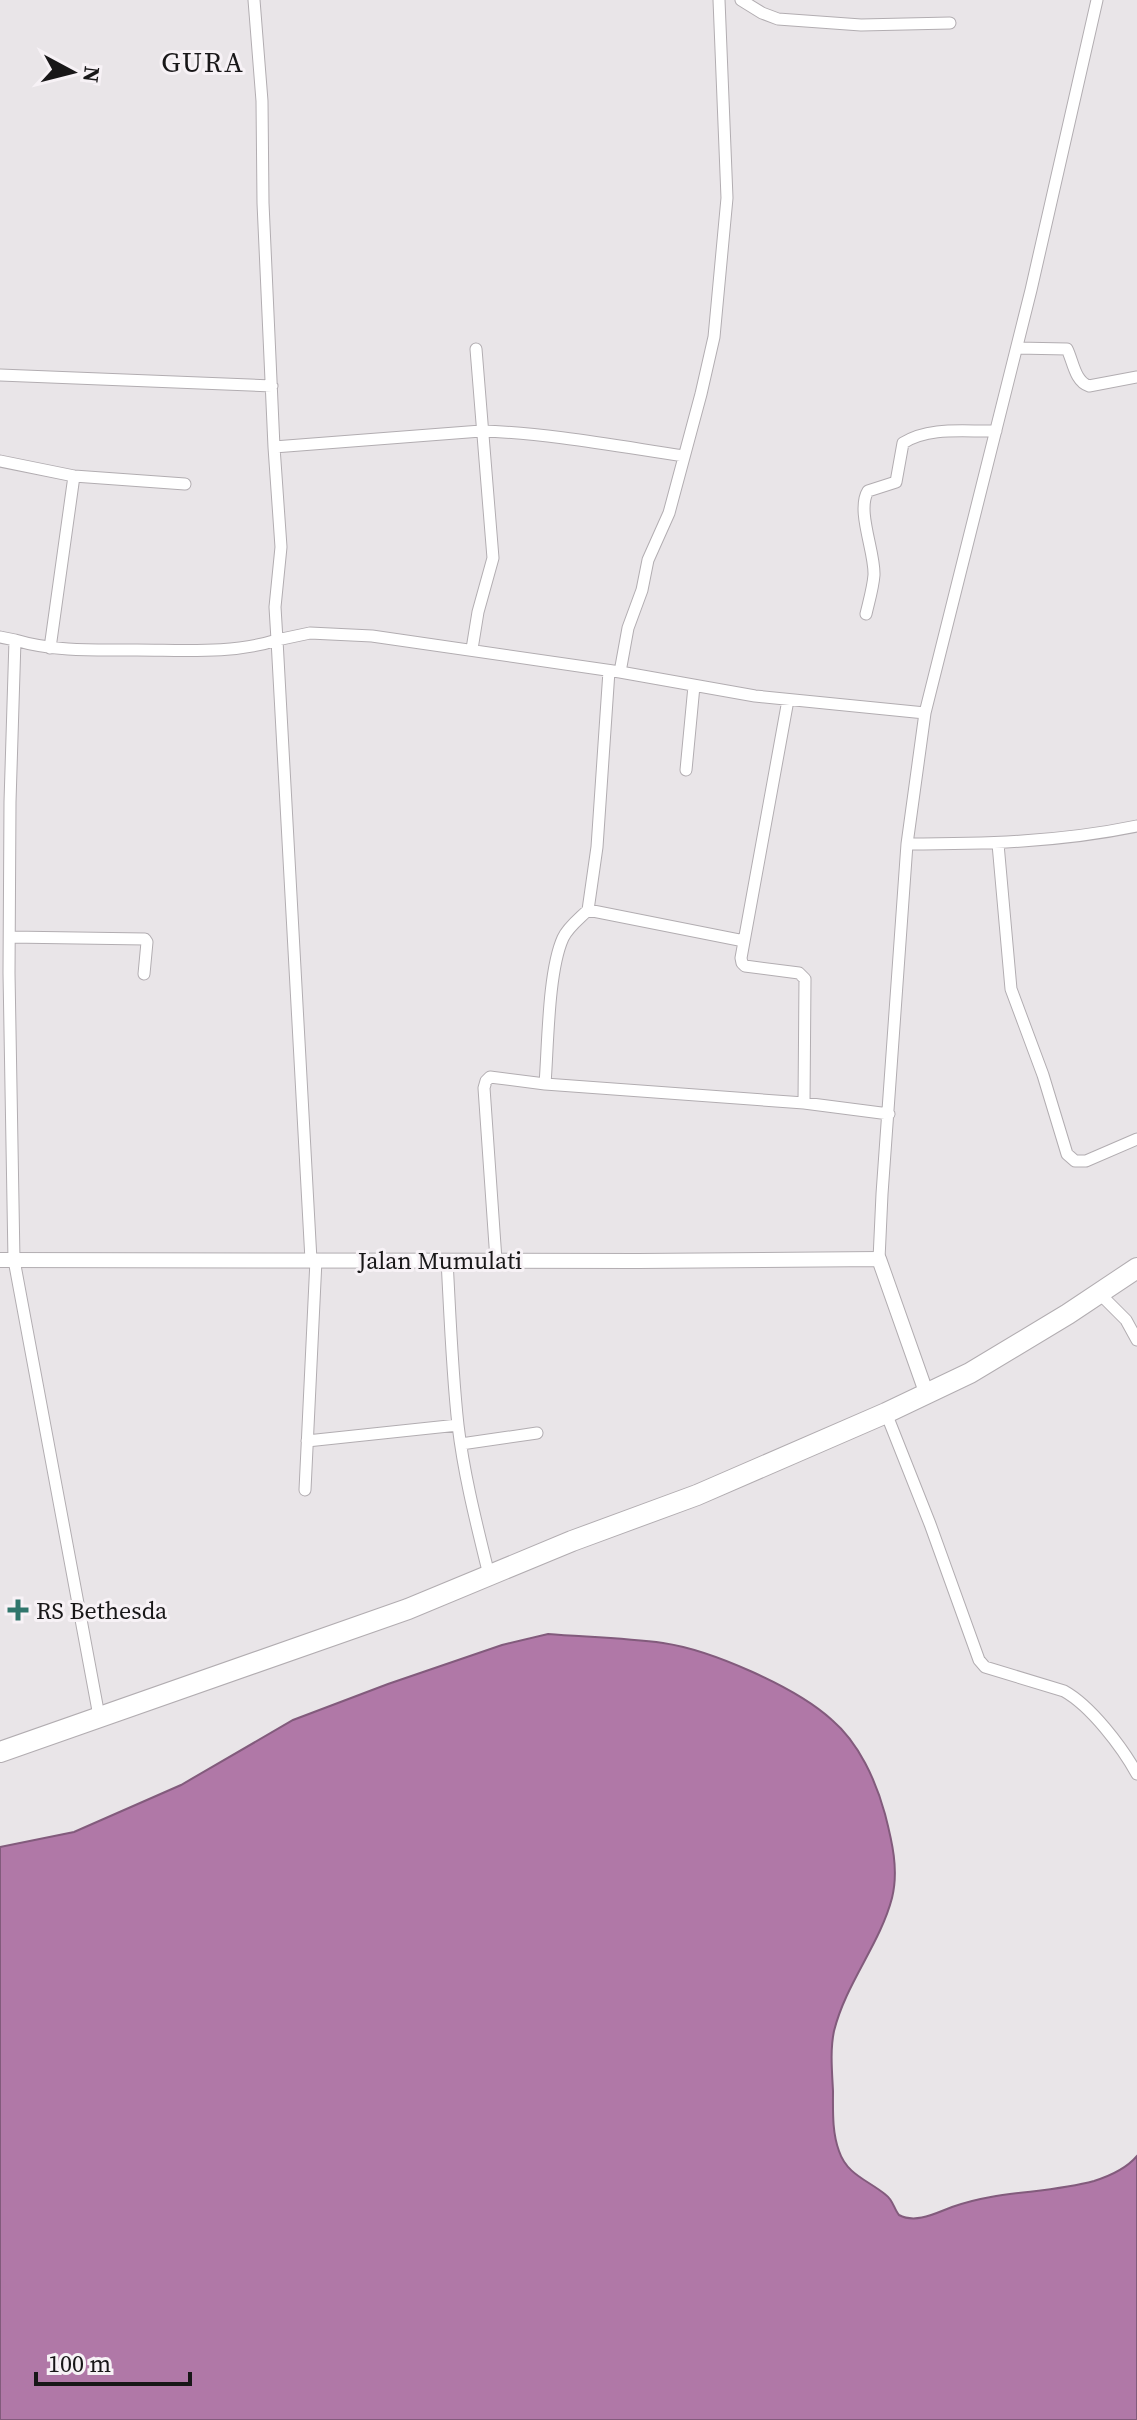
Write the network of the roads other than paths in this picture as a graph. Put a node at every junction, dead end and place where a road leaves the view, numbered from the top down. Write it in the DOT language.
graph roads {
  1 [pos="254,0"];
  2 [pos="719,0"];
  3 [pos="741,0"];
  4 [pos="1097,0"];
  5 [pos="950,23"];
  6 [pos="1017,348"];
  7 [pos="476,349"];
  8 [pos="0,375"];
  9 [pos="1137,377"];
  10 [pos="272,386"];
  11 [pos="481,431"];
  12 [pos="996,431"];
  13 [pos="274,447"];
  14 [pos="684,456"];
  15 [pos="0,461"];
  16 [pos="74,476"];
  17 [pos="185,484"];
  18 [pos="866,614"];
  19 [pos="0,637"];
  20 [pos="15,640"];
  21 [pos="277,640"];
  22 [pos="50,648"];
  23 [pos="472,649"];
  24 [pos="614,671"];
  25 [pos="694,686"];
  26 [pos="788,700"];
  27 [pos="925,713"];
  28 [pos="686,770"];
  29 [pos="1137,826"];
  30 [pos="907,844"];
  31 [pos="998,844"];
  32 [pos="588,910"];
  33 [pos="10,937"];
  34 [pos="744,941"];
  35 [pos="144,974"];
  36 [pos="545,1084"];
  37 [pos="804,1103"];
  38 [pos="889,1114"];
  39 [pos="1137,1139"];
  40 [pos="879,1259"];
  41 [pos="7,1260"];
  42 [pos="314,1260"];
  43 [pos="447,1260"];
  44 [pos="496,1260"];
  45 [pos="1137,1268"];
  46 [pos="1099,1293"];
  47 [pos="1137,1340"];
  48 [pos="926,1392"];
  49 [pos="886,1413"];
  50 [pos="458,1425"];
  51 [pos="537,1433"];
  52 [pos="307,1441"];
  53 [pos="461,1444"];
  54 [pos="305,1490"];
  55 [pos="489,1575"];
  56 [pos="99,1716"];
  57 [pos="0,1752"];
  58 [pos="1137,1774"];
  1 -- 10 [label="street"];
  2 -- 14 [label="street"];
  3 -- 5 [label="street"];
  4 -- 6 [label="street"];
  6 -- 9 [label="street"];
  6 -- 12 [label="street"];
  7 -- 11 [label="street"];
  8 -- 10 [label="street"];
  10 -- 13 [label="street"];
  11 -- 13 [label="street"];
  11 -- 14 [label="street"];
  11 -- 23 [label="street"];
  12 -- 18 [label="street"];
  12 -- 27 [label="street"];
  13 -- 21 [label="street"];
  14 -- 24 [label="street"];
  15 -- 16 [label="street"];
  16 -- 17 [label="street"];
  16 -- 22 [label="street"];
  19 -- 20 [label="street"];
  20 -- 22 [label="street"];
  20 -- 33 [label="street"];
  21 -- 22 [label="street"];
  21 -- 23 [label="street"];
  21 -- 42 [label="street"];
  23 -- 24 [label="street"];
  24 -- 25 [label="street"];
  24 -- 32 [label="street"];
  25 -- 26 [label="street"];
  25 -- 28 [label="street"];
  26 -- 27 [label="street"];
  26 -- 34 [label="street"];
  27 -- 30 [label="street"];
  29 -- 31 [label="street"];
  30 -- 31 [label="street"];
  30 -- 38 [label="street"];
  31 -- 39 [label="street"];
  32 -- 34 [label="street"];
  32 -- 36 [label="street"];
  33 -- 35 [label="street"];
  33 -- 41 [label="street"];
  34 -- 37 [label="street"];
  36 -- 37 [label="street"];
  36 -- 44 [label="street"];
  37 -- 38 [label="street"];
  38 -- 40 [label="street"];
  40 -- 44 [label="street, Jalan Mumulati"];
  40 -- 48 [label="street"];
  41 -- 42 [label="street, Jalan Mumulati"];
  41 -- 56 [label="street"];
  42 -- 43 [label="street, Jalan Mumulati"];
  42 -- 52 [label="street"];
  43 -- 44 [label="street, Jalan Mumulati"];
  43 -- 50 [label="street"];
  45 -- 46 [label="highway"];
  46 -- 47 [label="street"];
  46 -- 48 [label="highway"];
  48 -- 49 [label="highway"];
  49 -- 55 [label="highway"];
  49 -- 58 [label="street"];
  50 -- 52 [label="street"];
  50 -- 53 [label="street"];
  51 -- 53 [label="street"];
  52 -- 54 [label="street"];
  53 -- 55 [label="street"];
  55 -- 56 [label="highway"];
  56 -- 57 [label="highway"];
}
